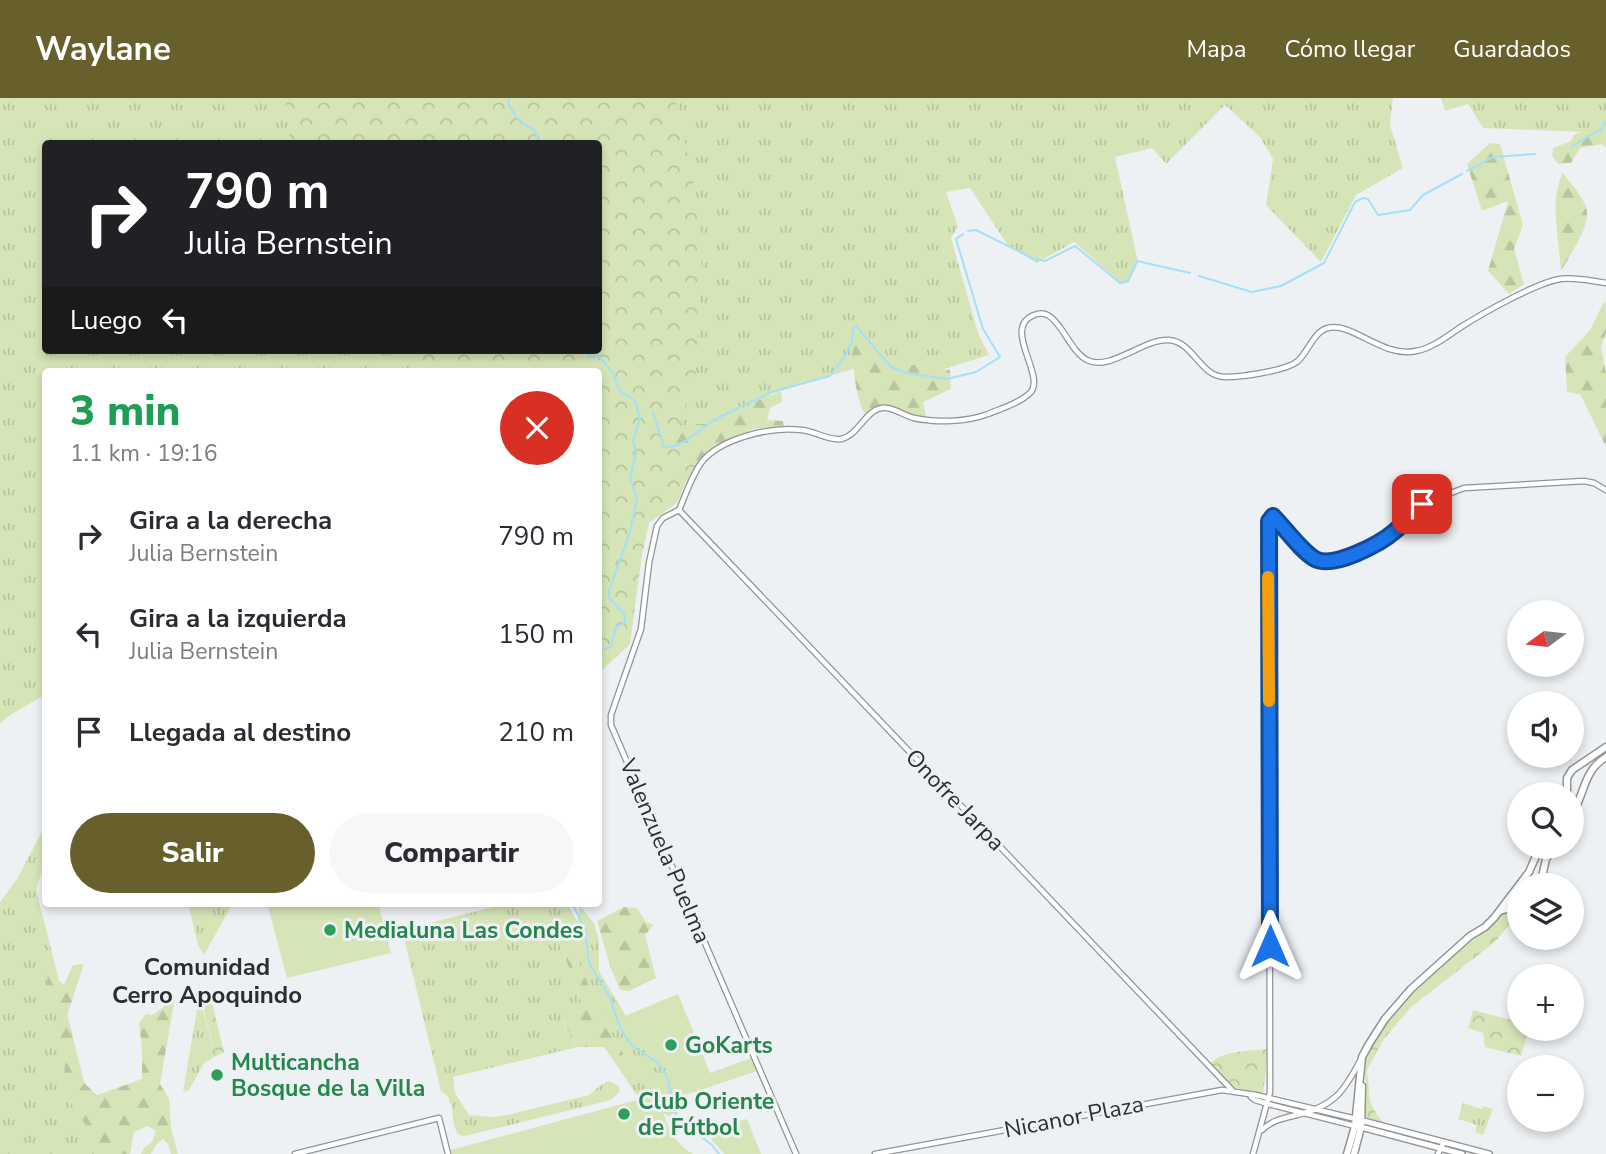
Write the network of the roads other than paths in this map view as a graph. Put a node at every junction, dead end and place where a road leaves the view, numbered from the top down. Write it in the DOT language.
graph roads {
  1 [pos="1606,283"];
  2 [pos="1606,490"];
  3 [pos="678,510"];
  4 [pos="1606,747"];
  5 [pos="1606,757"];
  6 [pos="1567,782"];
  7 [pos="1584,785"];
  8 [pos="1507,904"];
  9 [pos="1362,1056"];
  10 [pos="1232,1090"];
  11 [pos="1268,1101"];
  12 [pos="1315,1110"];
  13 [pos="1305,1113"];
  14 [pos="1359,1123"];
  15 [pos="1259,1133"];
  16 [pos="1444,1142"];
  17 [pos="1439,1151"];
  18 [pos="295,1154"];
  19 [pos="448,1154"];
  20 [pos="796,1154"];
  21 [pos="875,1154"];
  22 [pos="1253,1154"];
  23 [pos="1347,1154"];
  24 [pos="1354,1154"];
  25 [pos="1462,1154"];
  26 [pos="1489,1154"];
  1 -- 3 [label="street, Valenzuela Puelma"];
  2 -- 11 [label="street"];
  3 -- 10 [label="street, Onofre Jarpa"];
  3 -- 20 [label="street, Valenzuela Puelma"];
  4 -- 6 [label="main road"];
  5 -- 7 [label="main road"];
  8 -- 9 [label="main road"];
  9 -- 12 [label="street"];
  9 -- 14 [label="main road"];
  10 -- 11 [label="street"];
  10 -- 21 [label="street, Nicanor Plaza"];
  11 -- 12 [label="street"];
  11 -- 13 [label="street"];
  11 -- 15 [label="street"];
  12 -- 13 [label="street"];
  12 -- 14 [label="street"];
  13 -- 14 [label="street"];
  13 -- 15 [label="street"];
  14 -- 16 [label="main road"];
  14 -- 17 [label="main road"];
  14 -- 23 [label="main road"];
  14 -- 24 [label="main road"];
  15 -- 22 [label="street"];
  16 -- 17 [label="street"];
  16 -- 26 [label="main road"];
  17 -- 25 [label="main road"];
  18 -- 19 [label="street"];
}
